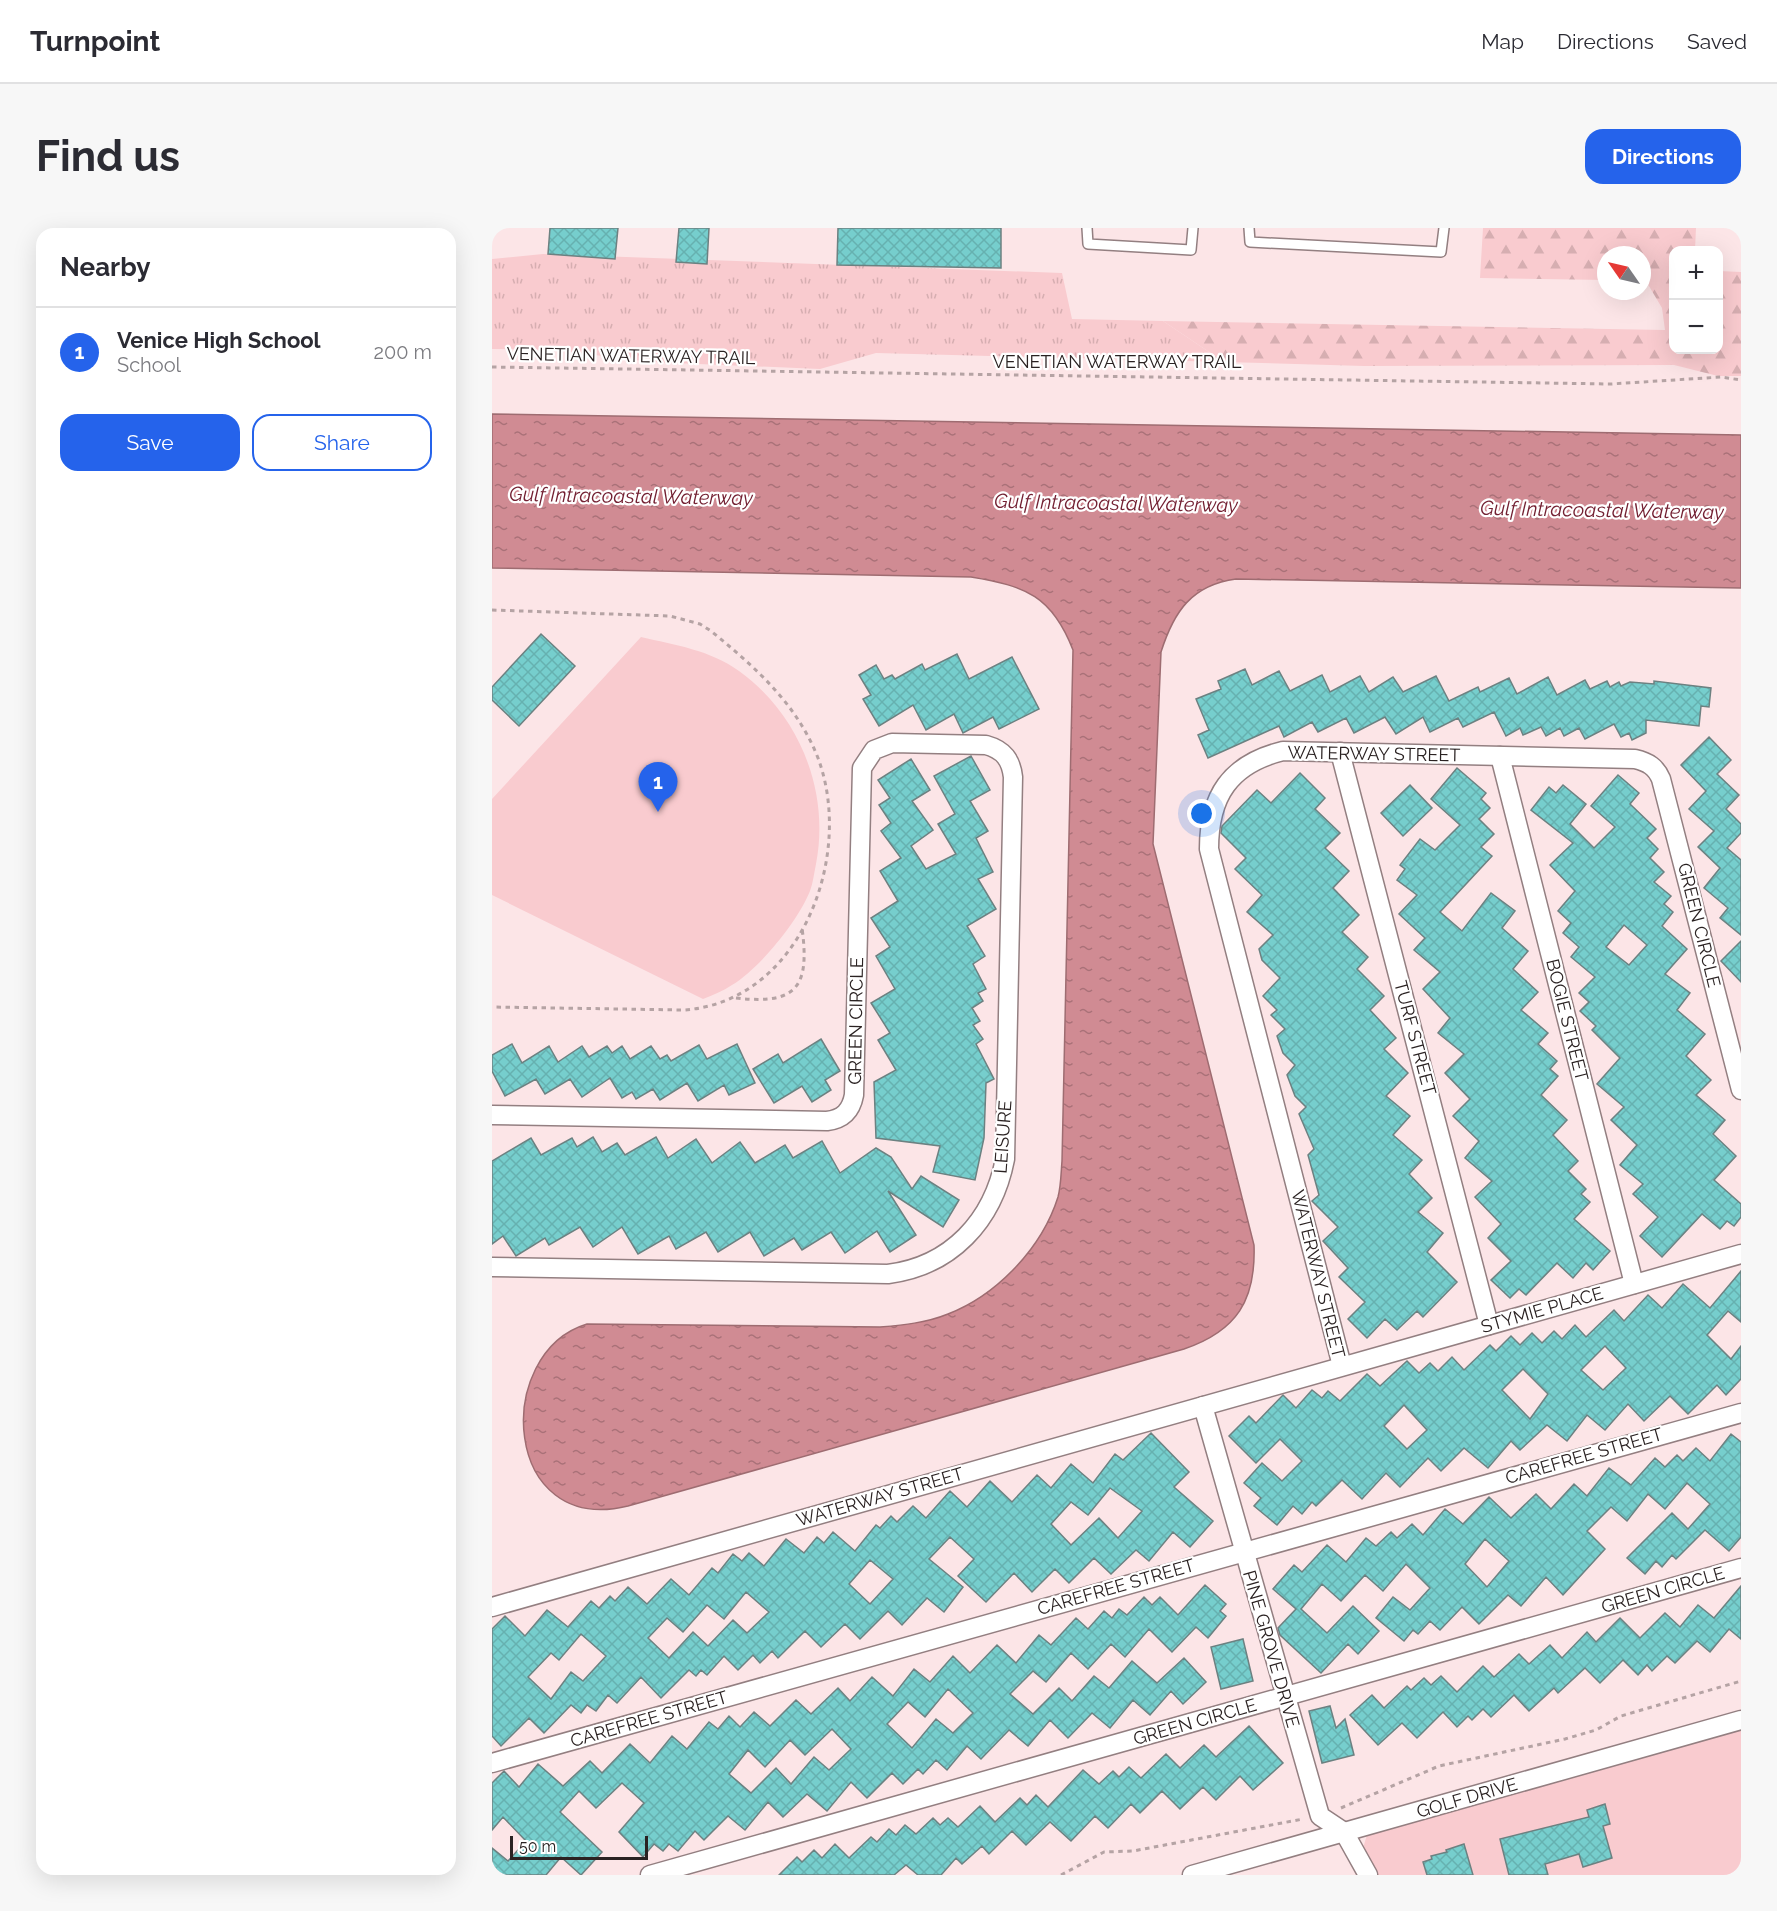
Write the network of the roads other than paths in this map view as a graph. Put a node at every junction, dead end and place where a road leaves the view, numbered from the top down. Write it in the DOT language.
graph roads {
  1 [pos="1088,228"];
  2 [pos="1193,228"];
  3 [pos="1249,228"];
  4 [pos="1444,228"];
  5 [pos="1340,752"];
  6 [pos="1500,756"];
  7 [pos="1008,758"];
  8 [pos="1649,764"];
  9 [pos="1741,1090"];
  10 [pos="492,1115"];
  11 [pos="1741,1254"];
  12 [pos="492,1267"];
  13 [pos="1634,1284"];
  14 [pos="1489,1325"];
  15 [pos="1342,1366"];
  16 [pos="1203,1406"];
  17 [pos="1741,1413"];
  18 [pos="1243,1551"];
  19 [pos="1741,1568"];
  20 [pos="492,1607"];
  21 [pos="1285,1696"];
  22 [pos="1741,1720"];
  23 [pos="492,1763"];
  24 [pos="1344,1832"];
  25 [pos="650,1875"];
  26 [pos="1192,1875"];
  27 [pos="1368,1875"];
  1 -- 2 [label="lane"];
  3 -- 4 [label="lane"];
  5 -- 6 [label="street, WATERWAY STREET"];
  5 -- 14 [label="street, TURF STREET"];
  5 -- 15 [label="street, WATERWAY STREET"];
  6 -- 8 [label="street, WATERWAY STREET"];
  6 -- 13 [label="street, BOGIE STREET"];
  7 -- 10 [label="street, GREEN CIRCLE"];
  7 -- 12 [label="street, LEISURE"];
  8 -- 9 [label="street, GREEN CIRCLE"];
  11 -- 13 [label="street, STYMIE PLACE"];
  13 -- 14 [label="street, STYMIE PLACE"];
  14 -- 15 [label="street, STYMIE PLACE"];
  15 -- 16 [label="street, WATERWAY STREET"];
  16 -- 18 [label="street, PINE GROVE DRIVE"];
  16 -- 20 [label="street, WATERWAY STREET"];
  17 -- 18 [label="street, CAREFREE STREET"];
  18 -- 21 [label="street, PINE GROVE DRIVE"];
  18 -- 23 [label="street, CAREFREE STREET"];
  19 -- 21 [label="street, GREEN CIRCLE"];
  21 -- 24 [label="street, PINE GROVE DRIVE"];
  21 -- 25 [label="street, GREEN CIRCLE"];
  22 -- 24 [label="street, GOLF DRIVE"];
  24 -- 26 [label="street, GOLF DRIVE"];
  24 -- 27 [label="street"];
}
